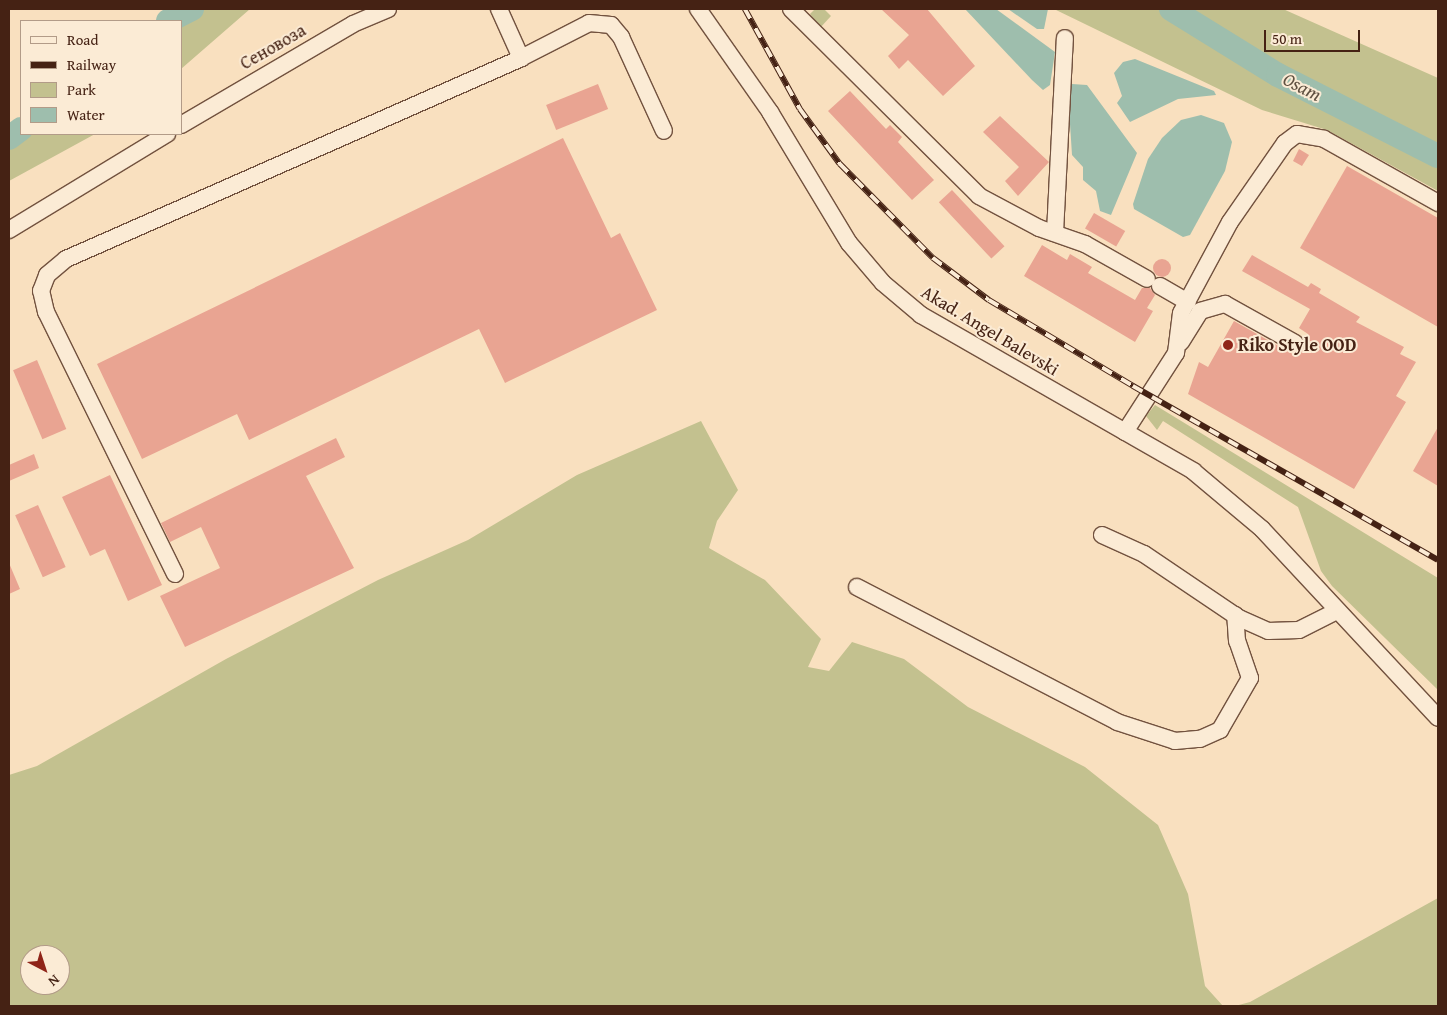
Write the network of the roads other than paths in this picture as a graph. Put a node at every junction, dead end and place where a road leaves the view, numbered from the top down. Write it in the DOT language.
graph roads {
  1 [pos="388,9"];
  2 [pos="499,9"];
  3 [pos="698,9"];
  4 [pos="791,9"];
  5 [pos="1065,38"];
  6 [pos="521,58"];
  7 [pos="182,124"];
  8 [pos="664,131"];
  9 [pos="165,135"];
  10 [pos="1438,203"];
  11 [pos="9,230"];
  12 [pos="1055,233"];
  13 [pos="1188,302"];
  14 [pos="1181,342"];
  15 [pos="1295,343"];
  16 [pos="1125,432"];
  17 [pos="1102,535"];
  18 [pos="175,574"];
  19 [pos="857,587"];
  20 [pos="1337,611"];
  21 [pos="1235,615"];
  22 [pos="1438,718"];
  1 -- 7 [label="street, Сеновоза"];
  2 -- 6 [label="street"];
  3 -- 16 [label="street, Akad. Angel Balevski"];
  4 -- 12 [label="street"];
  5 -- 12 [label="street"];
  6 -- 8 [label="street"];
  6 -- 18 [label="street"];
  9 -- 11 [label="street"];
  10 -- 13 [label="street"];
  12 -- 13 [label="street"];
  13 -- 14 [label="street"];
  14 -- 15 [label="street"];
  14 -- 16 [label="street"];
  16 -- 20 [label="street, Akad. Angel Balevski"];
  17 -- 21 [label="street"];
  19 -- 21 [label="street"];
  20 -- 21 [label="street"];
  20 -- 22 [label="street, Akad. Angel Balevski"];
}
